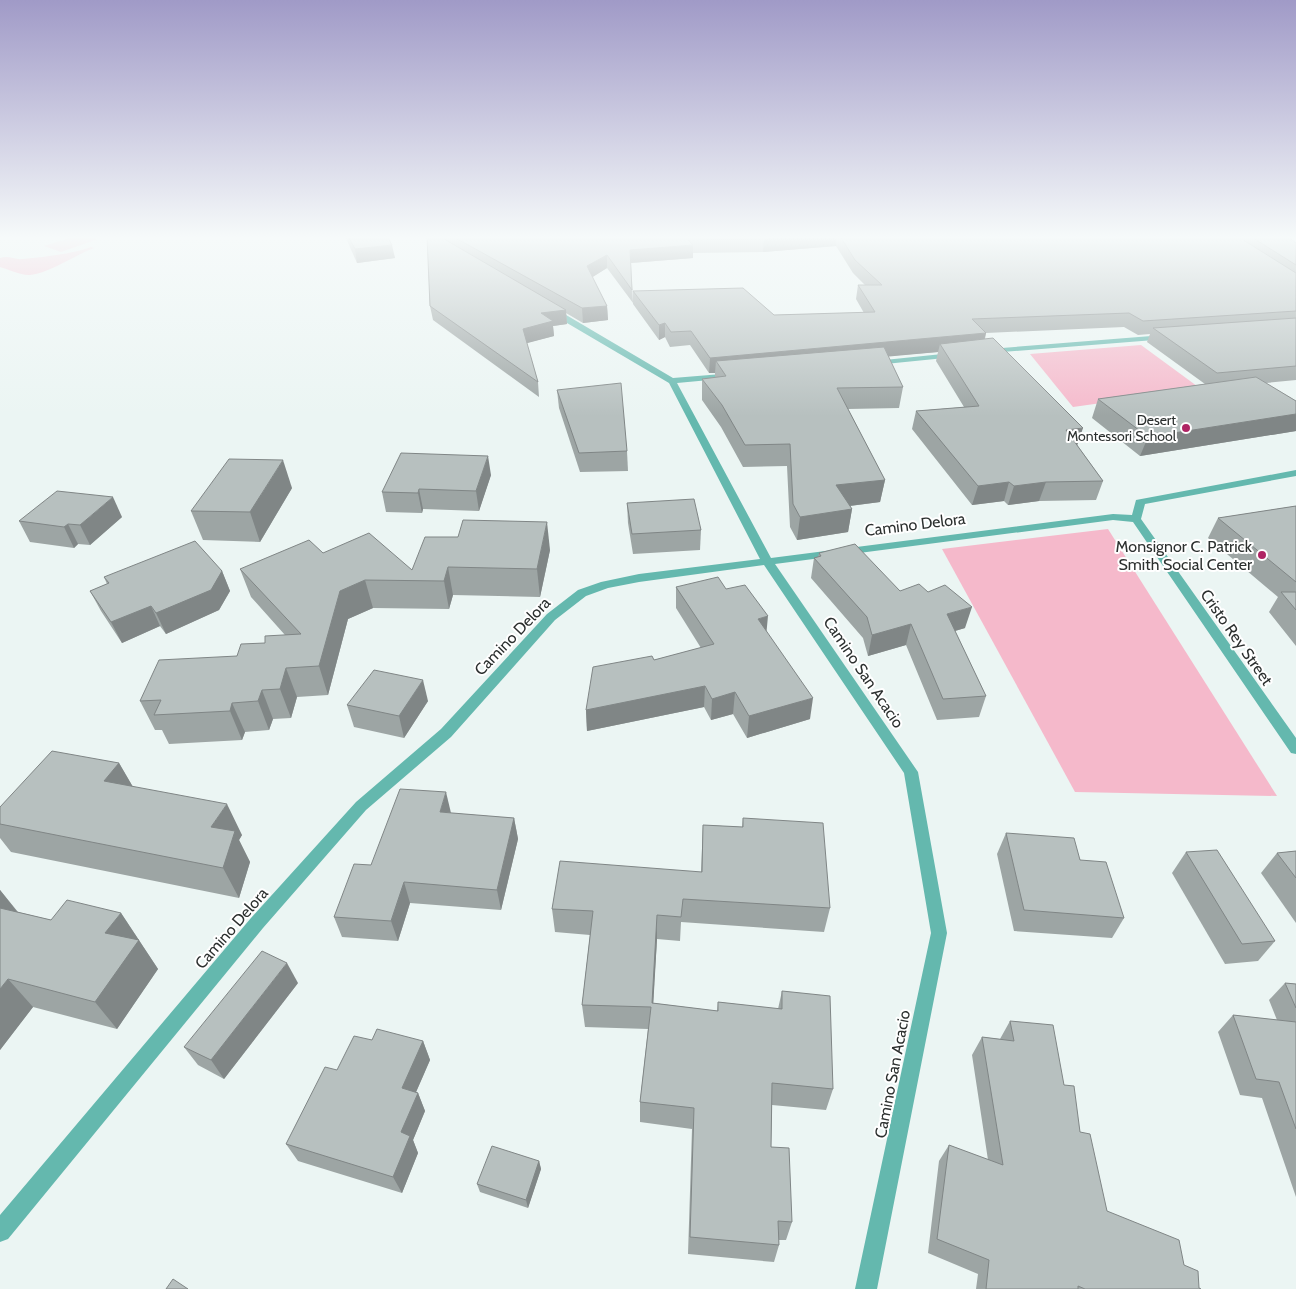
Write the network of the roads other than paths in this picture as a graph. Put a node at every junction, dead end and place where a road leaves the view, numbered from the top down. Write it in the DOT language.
graph roads {
  1 [pos="542,304"];
  2 [pos="1171,336"];
  3 [pos="984,351"];
  4 [pos="966,354"];
  5 [pos="862,364"];
  6 [pos="738,375"];
  7 [pos="672,381"];
  8 [pos="1296,473"];
  9 [pos="1136,518"];
  10 [pos="767,561"];
  11 [pos="1296,749"];
  12 [pos="0,1231"];
  13 [pos="866,1289"];
  1 -- 7 [label="street"];
  2 -- 3 [label="street"];
  4 -- 5 [label="street"];
  6 -- 7 [label="street"];
  7 -- 10 [label="street, Camino San Acacio"];
  8 -- 9 [label="street"];
  9 -- 10 [label="street, Camino Delora"];
  9 -- 11 [label="street, Cristo Rey Street"];
  10 -- 12 [label="street, Camino Delora"];
  10 -- 13 [label="street, Camino San Acacio"];
}
